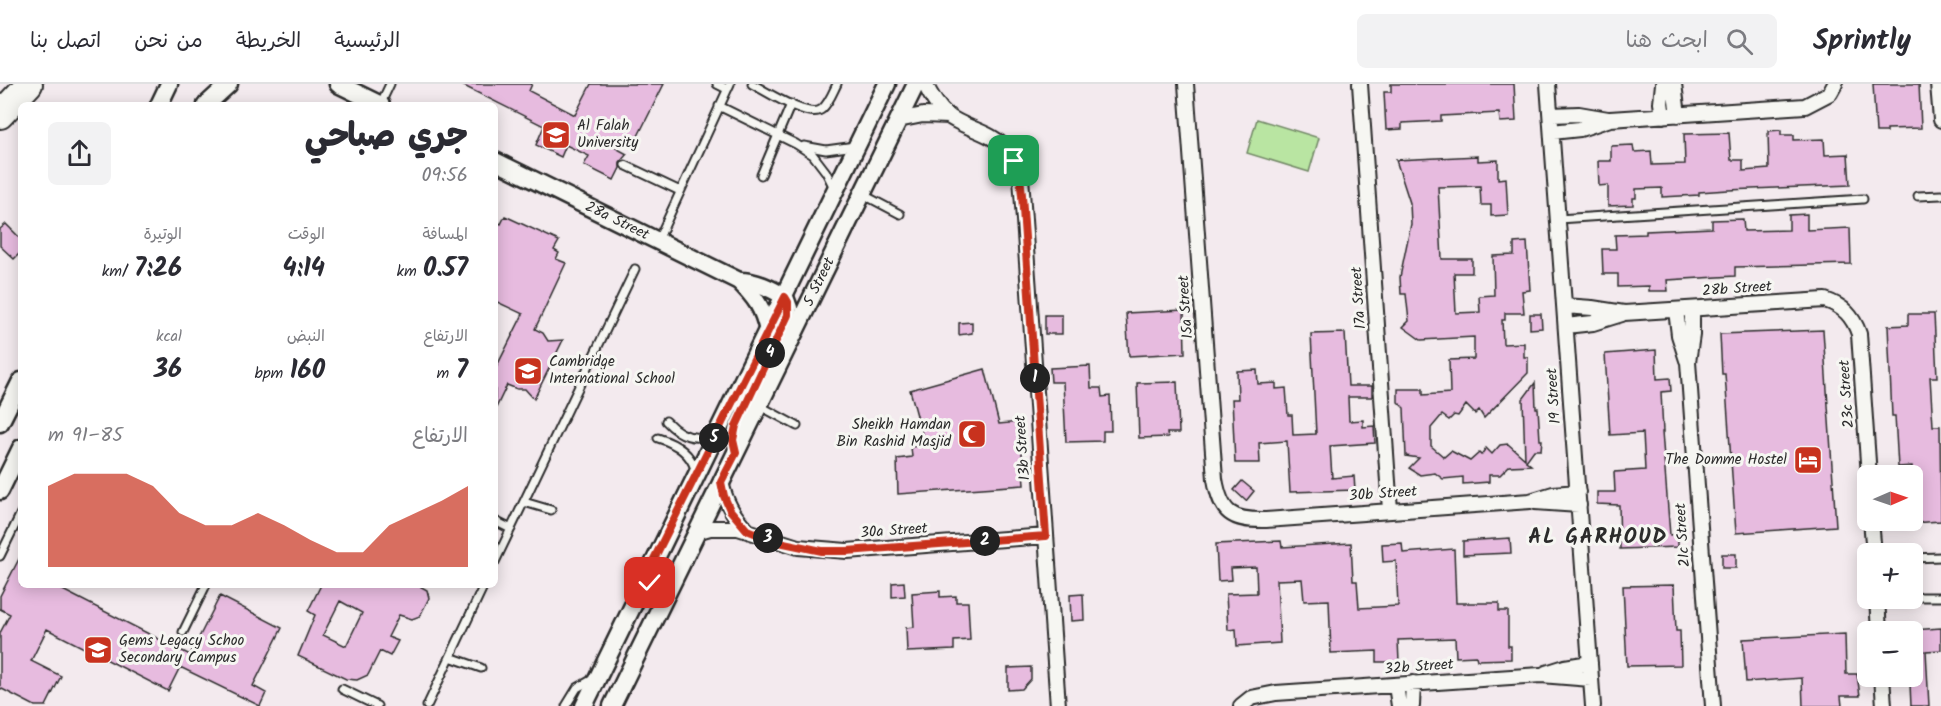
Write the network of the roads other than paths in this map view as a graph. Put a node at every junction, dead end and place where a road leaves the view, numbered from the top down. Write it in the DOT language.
graph roads {
  1 [pos="29,84"];
  2 [pos="169,84"];
  3 [pos="229,84"];
  4 [pos="338,84"];
  5 [pos="390,84"];
  6 [pos="717,84"];
  7 [pos="752,84"];
  8 [pos="837,84"];
  9 [pos="887,84"];
  10 [pos="916,84"];
  11 [pos="925,84"];
  12 [pos="1186,84"];
  13 [pos="1360,84"];
  14 [pos="1548,84"];
  15 [pos="1663,84"];
  16 [pos="1674,84"];
  17 [pos="1938,84"];
  18 [pos="729,87"];
  19 [pos="1832,89"];
  20 [pos="160,102"];
  21 [pos="209,102"];
  22 [pos="374,102"];
  23 [pos="381,102"];
  24 [pos="791,104"];
  25 [pos="719,106"];
  26 [pos="0,115"];
  27 [pos="1551,115"];
  28 [pos="1678,115"];
  29 [pos="949,116"];
  30 [pos="1663,116"];
  31 [pos="898,120"];
  32 [pos="1610,120"];
  33 [pos="1941,120"];
  34 [pos="1552,132"];
  35 [pos="778,136"];
  36 [pos="796,144"];
  37 [pos="858,145"];
  38 [pos="498,162"];
  39 [pos="625,165"];
  40 [pos="761,175"];
  41 [pos="680,191"];
  42 [pos="835,192"];
  43 [pos="862,194"];
  44 [pos="1941,195"];
  45 [pos="1918,196"];
  46 [pos="1863,199"];
  47 [pos="900,214"];
  48 [pos="1558,219"];
  49 [pos="657,241"];
  50 [pos="635,269"];
  51 [pos="739,281"];
  52 [pos="785,297"];
  53 [pos="1565,306"];
  54 [pos="1692,309"];
  55 [pos="1676,310"];
  56 [pos="1624,313"];
  57 [pos="1848,313"];
  58 [pos="1566,326"];
  59 [pos="768,331"];
  60 [pos="1688,362"];
  61 [pos="18,387"];
  62 [pos="758,405"];
  63 [pos="666,421"];
  64 [pos="0,423"];
  65 [pos="797,426"];
  66 [pos="719,429"];
  67 [pos="657,438"];
  68 [pos="736,453"];
  69 [pos="18,454"];
  70 [pos="1868,465"];
  71 [pos="697,473"];
  72 [pos="721,482"];
  73 [pos="0,491"];
  74 [pos="1578,498"];
  75 [pos="524,502"];
  76 [pos="551,510"];
  77 [pos="1390,510"];
  78 [pos="18,519"];
  79 [pos="1238,519"];
  80 [pos="498,522"];
  81 [pos="511,529"];
  82 [pos="747,530"];
  83 [pos="696,532"];
  84 [pos="1046,536"];
  85 [pos="0,556"];
  86 [pos="498,556"];
  87 [pos="1941,556"];
  88 [pos="1923,557"];
  89 [pos="648,571"];
  90 [pos="205,588"];
  91 [pos="483,588"];
  92 [pos="1923,597"];
  93 [pos="1941,597"];
  94 [pos="183,632"];
  95 [pos="450,657"];
  96 [pos="1590,663"];
  97 [pos="481,668"];
  98 [pos="1541,675"];
  99 [pos="598,677"];
  100 [pos="1591,679"];
  101 [pos="1413,683"];
  102 [pos="1396,685"];
  103 [pos="1883,687"];
  104 [pos="342,689"];
  105 [pos="619,701"];
  106 [pos="1246,702"];
  107 [pos="376,706"];
  108 [pos="427,706"];
  109 [pos="566,706"];
  110 [pos="584,706"];
  111 [pos="599,706"];
  112 [pos="1058,706"];
  113 [pos="1399,706"];
  114 [pos="1412,706"];
  115 [pos="1593,706"];
  116 [pos="1713,706"];
  117 [pos="1884,706"];
  1 -- 26 [label="highway"];
  2 -- 20 [label="street"];
  3 -- 21 [label="street"];
  4 -- 22 [label="street"];
  5 -- 23 [label="lane"];
  6 -- 18 [label="lane"];
  7 -- 24 [label="lane"];
  8 -- 24 [label="lane"];
  9 -- 37 [label="street, 5 Street"];
  10 -- 31 [label="street, 5 Street"];
  11 -- 29 [label="street, 13b Street"];
  12 -- 79 [label="street, 15a Street"];
  13 -- 77 [label="street, 17a Street"];
  14 -- 27 [label="street, 19 Street"];
  15 -- 30 [label="street"];
  16 -- 28 [label="street"];
  17 -- 33 [label="street"];
  18 -- 25 [label="lane"];
  19 -- 28 [label="street"];
  24 -- 35 [label="lane"];
  25 -- 35 [label="lane"];
  25 -- 41 [label="lane"];
  27 -- 32 [label="street"];
  27 -- 34 [label="street, 19 Street"];
  28 -- 30 [label="street"];
  29 -- 31 [label="street, 13b Street"];
  29 -- 84 [label="street, 13b Street"];
  30 -- 32 [label="street"];
  31 -- 43 [label="street, 5 Street"];
  32 -- 34 [label="street"];
  34 -- 48 [label="street, 19 Street"];
  35 -- 36 [label="lane"];
  35 -- 40 [label="lane"];
  36 -- 37 [label="lane"];
  36 -- 42 [label="lane"];
  37 -- 42 [label="street, 5 Street"];
  38 -- 49 [label="street, 28a Street"];
  39 -- 41 [label="lane"];
  41 -- 49 [label="lane"];
  42 -- 52 [label="street, 5 Street"];
  43 -- 47 [label="lane"];
  43 -- 62 [label="street, 5 Street"];
  44 -- 45 [label="lane"];
  46 -- 48 [label="lane"];
  48 -- 53 [label="street, 19 Street"];
  49 -- 51 [label="street, 28a Street"];
  50 -- 75 [label="lane"];
  51 -- 52 [label="street, 28a Street"];
  51 -- 59 [label="street, 28a Street"];
  52 -- 59 [label="street, 5 Street"];
  52 -- 68 [label="street"];
  53 -- 56 [label="street, 28b Street"];
  53 -- 58 [label="street, 19 Street"];
  54 -- 55 [label="street, 28b Street"];
  54 -- 57 [label="street, 28b Street"];
  54 -- 60 [label="street, 21c Street"];
  55 -- 56 [label="street, 28b Street"];
  55 -- 60 [label="street, 21c Street"];
  56 -- 58 [label="street, 28b Street"];
  57 -- 70 [label="street, 23c Street"];
  58 -- 74 [label="street, 19 Street"];
  59 -- 66 [label="street, 5 Street"];
  60 -- 116 [label="street, 21c Street"];
  61 -- 64 [label="street"];
  62 -- 65 [label="lane"];
  62 -- 68 [label="street, 5 Street"];
  63 -- 66 [label="lane"];
  66 -- 71 [label="street, 5 Street"];
  67 -- 71 [label="lane"];
  68 -- 72 [label="street, 5 Street"];
  69 -- 73 [label="street"];
  71 -- 89 [label="street, 5 Street"];
  72 -- 82 [label="street"];
  72 -- 83 [label="street, 5 Street"];
  74 -- 77 [label="street, 30b Street"];
  74 -- 96 [label="street, 19 Street"];
  75 -- 76 [label="lane"];
  75 -- 81 [label="lane"];
  77 -- 79 [label="street, 30b Street"];
  78 -- 85 [label="lane"];
  80 -- 81 [label="lane"];
  81 -- 86 [label="lane"];
  82 -- 83 [label="street, 30a Street"];
  82 -- 84 [label="street, 30a Street"];
  83 -- 105 [label="street, 5 Street"];
  84 -- 112 [label="street, 13b Street"];
  87 -- 88 [label="lane"];
  89 -- 99 [label="street, 5 Street"];
  89 -- 111 [label="street"];
  90 -- 94 [label="lane"];
  91 -- 95 [label="lane"];
  92 -- 93 [label="lane"];
  95 -- 97 [label="lane"];
  95 -- 108 [label="lane"];
  96 -- 98 [label="street"];
  96 -- 100 [label="street, 19 Street"];
  98 -- 100 [label="street, 32b Street"];
  98 -- 101 [label="street, 32b Street"];
  99 -- 109 [label="lane"];
  99 -- 110 [label="street, 5 Street"];
  100 -- 115 [label="street, 19 Street"];
  101 -- 102 [label="street, 32b Street"];
  101 -- 114 [label="street"];
  102 -- 106 [label="street, 32b Street"];
  102 -- 113 [label="street"];
  103 -- 117 [label="street"];
  104 -- 107 [label="lane"];
}
